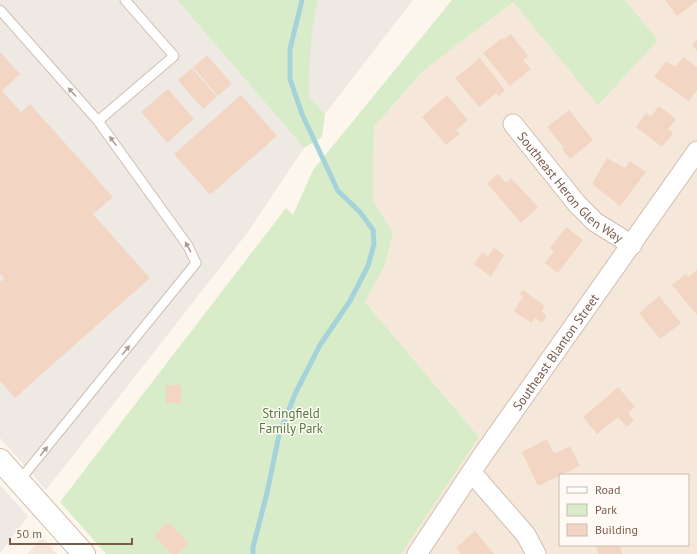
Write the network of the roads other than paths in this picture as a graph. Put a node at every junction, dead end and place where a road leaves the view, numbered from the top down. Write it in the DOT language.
graph roads {
  1 [pos="125,0"];
  2 [pos="0,10"];
  3 [pos="98,121"];
  4 [pos="513,124"];
  5 [pos="697,151"];
  6 [pos="632,245"];
  7 [pos="0,460"];
  8 [pos="472,473"];
  9 [pos="19,482"];
  10 [pos="84,554"];
  11 [pos="417,554"];
  12 [pos="536,554"];
  1 -- 3 [label="lane"];
  3 -- 2 [label="lane, one-way"];
  9 -- 3 [label="lane, one-way"];
  4 -- 6 [label="street, Southeast Heron Glen Way"];
  5 -- 6 [label="street, Southeast Blanton Street"];
  6 -- 8 [label="street, Southeast Blanton Street"];
  7 -- 9 [label="street"];
  8 -- 11 [label="street, Southeast Blanton Street"];
  8 -- 12 [label="street"];
  9 -- 10 [label="street"];
}
